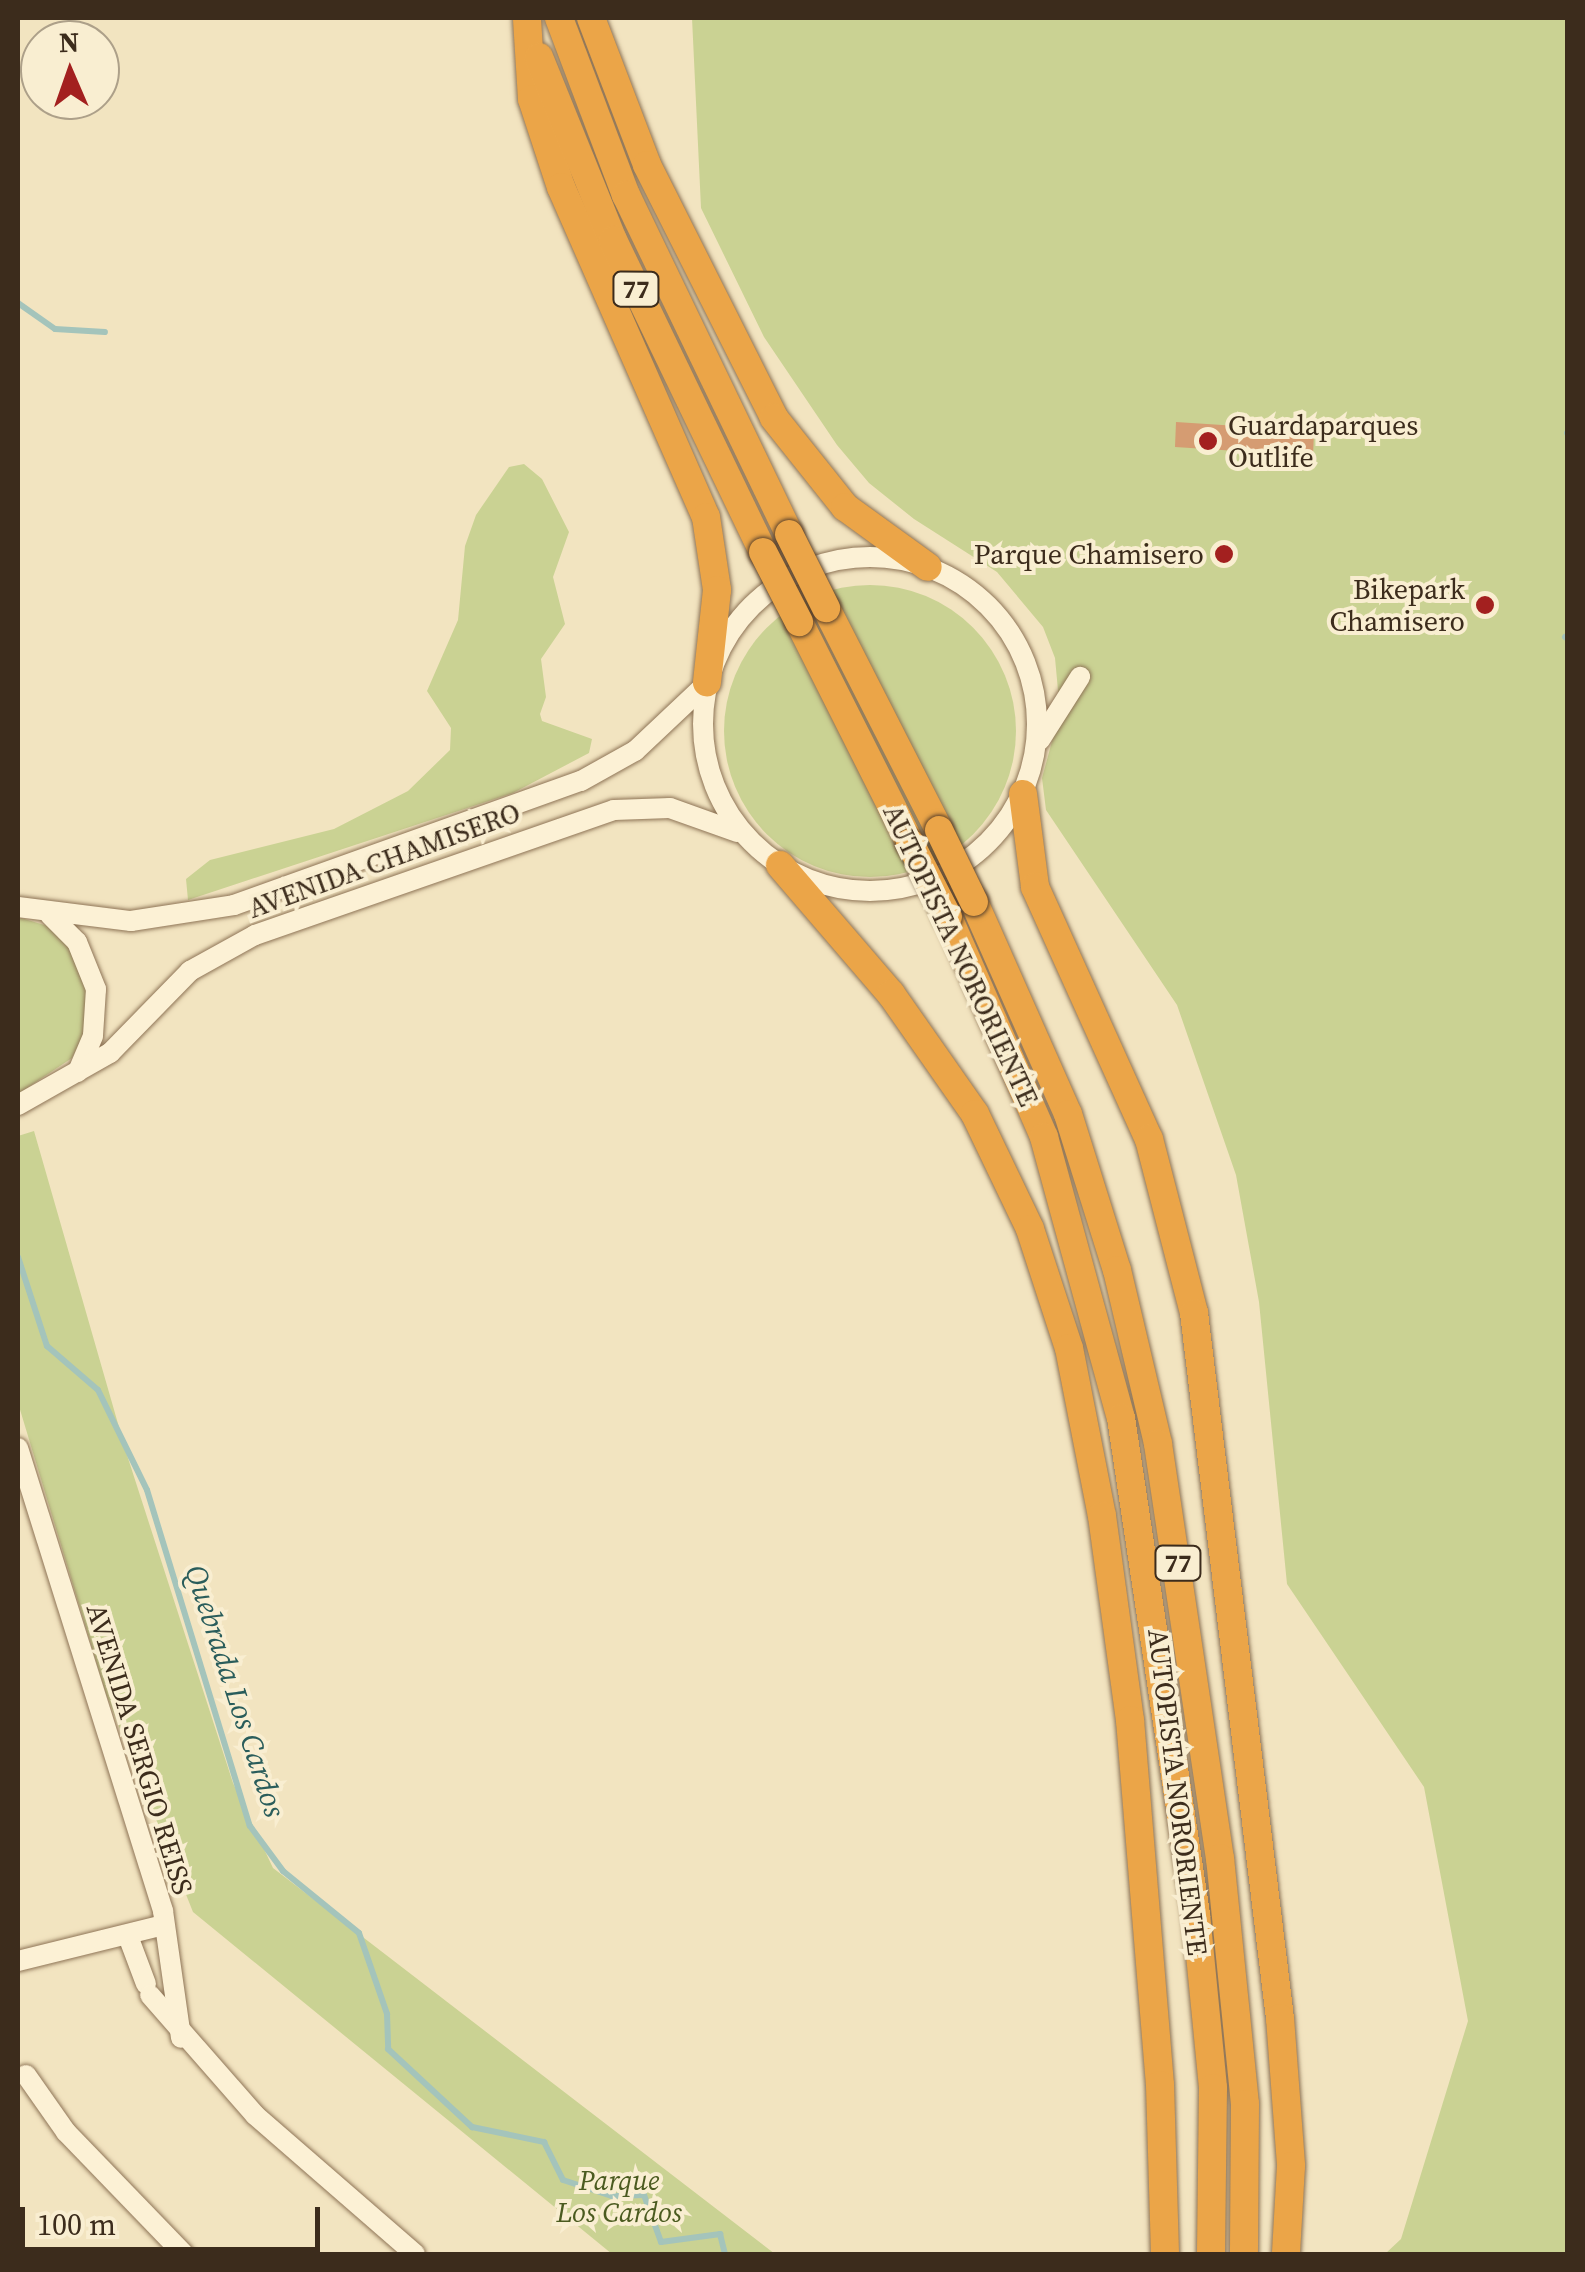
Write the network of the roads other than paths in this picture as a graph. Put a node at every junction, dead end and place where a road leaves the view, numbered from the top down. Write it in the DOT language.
graph roads {
  1 [pos="526,18"];
  2 [pos="559,18"];
  3 [pos="590,18"];
  4 [pos="928,567"];
  5 [pos="1080,676"];
  6 [pos="708,682"];
  7 [pos="1037,746"];
  8 [pos="1023,794"];
  9 [pos="748,839"];
  10 [pos="780,865"];
  11 [pos="18,907"];
  12 [pos="50,914"];
  13 [pos="77,1074"];
  14 [pos="18,1105"];
  15 [pos="18,1448"];
  16 [pos="163,1924"];
  17 [pos="128,1936"];
  18 [pos="18,1960"];
  19 [pos="180,2038"];
  20 [pos="26,2075"];
  21 [pos="184,2254"];
  22 [pos="414,2254"];
  23 [pos="1165,2254"];
  24 [pos="1212,2254"];
  25 [pos="1244,2254"];
  26 [pos="1286,2254"];
  1 -- 6 [label="highway"];
  1 -- 24 [label="highway, AUTOPISTA NORORIENTE / 77, bridge"];
  2 -- 25 [label="highway, AUTOPISTA NORORIENTE / 77, bridge"];
  3 -- 4 [label="highway"];
  4 -- 6 [label="street"];
  4 -- 7 [label="street"];
  5 -- 7 [label="street"];
  6 -- 9 [label="street"];
  6 -- 12 [label="street, AVENIDA CHAMISERO"];
  7 -- 8 [label="street"];
  8 -- 10 [label="street"];
  8 -- 26 [label="highway"];
  9 -- 10 [label="street"];
  9 -- 13 [label="street, AVENIDA CHAMISERO"];
  10 -- 23 [label="highway"];
  11 -- 12 [label="street, AVENIDA CHAMISERO"];
  12 -- 13 [label="street"];
  13 -- 14 [label="street, AVENIDA CHAMISERO"];
  15 -- 16 [label="street, AVENIDA SERGIO REISS"];
  16 -- 17 [label="street, AVENIDA SERGIO REISS"];
  16 -- 19 [label="street"];
  17 -- 18 [label="street, AVENIDA SERGIO REISS"];
  17 -- 19 [label="street"];
  19 -- 22 [label="street"];
  20 -- 21 [label="street"];
}
